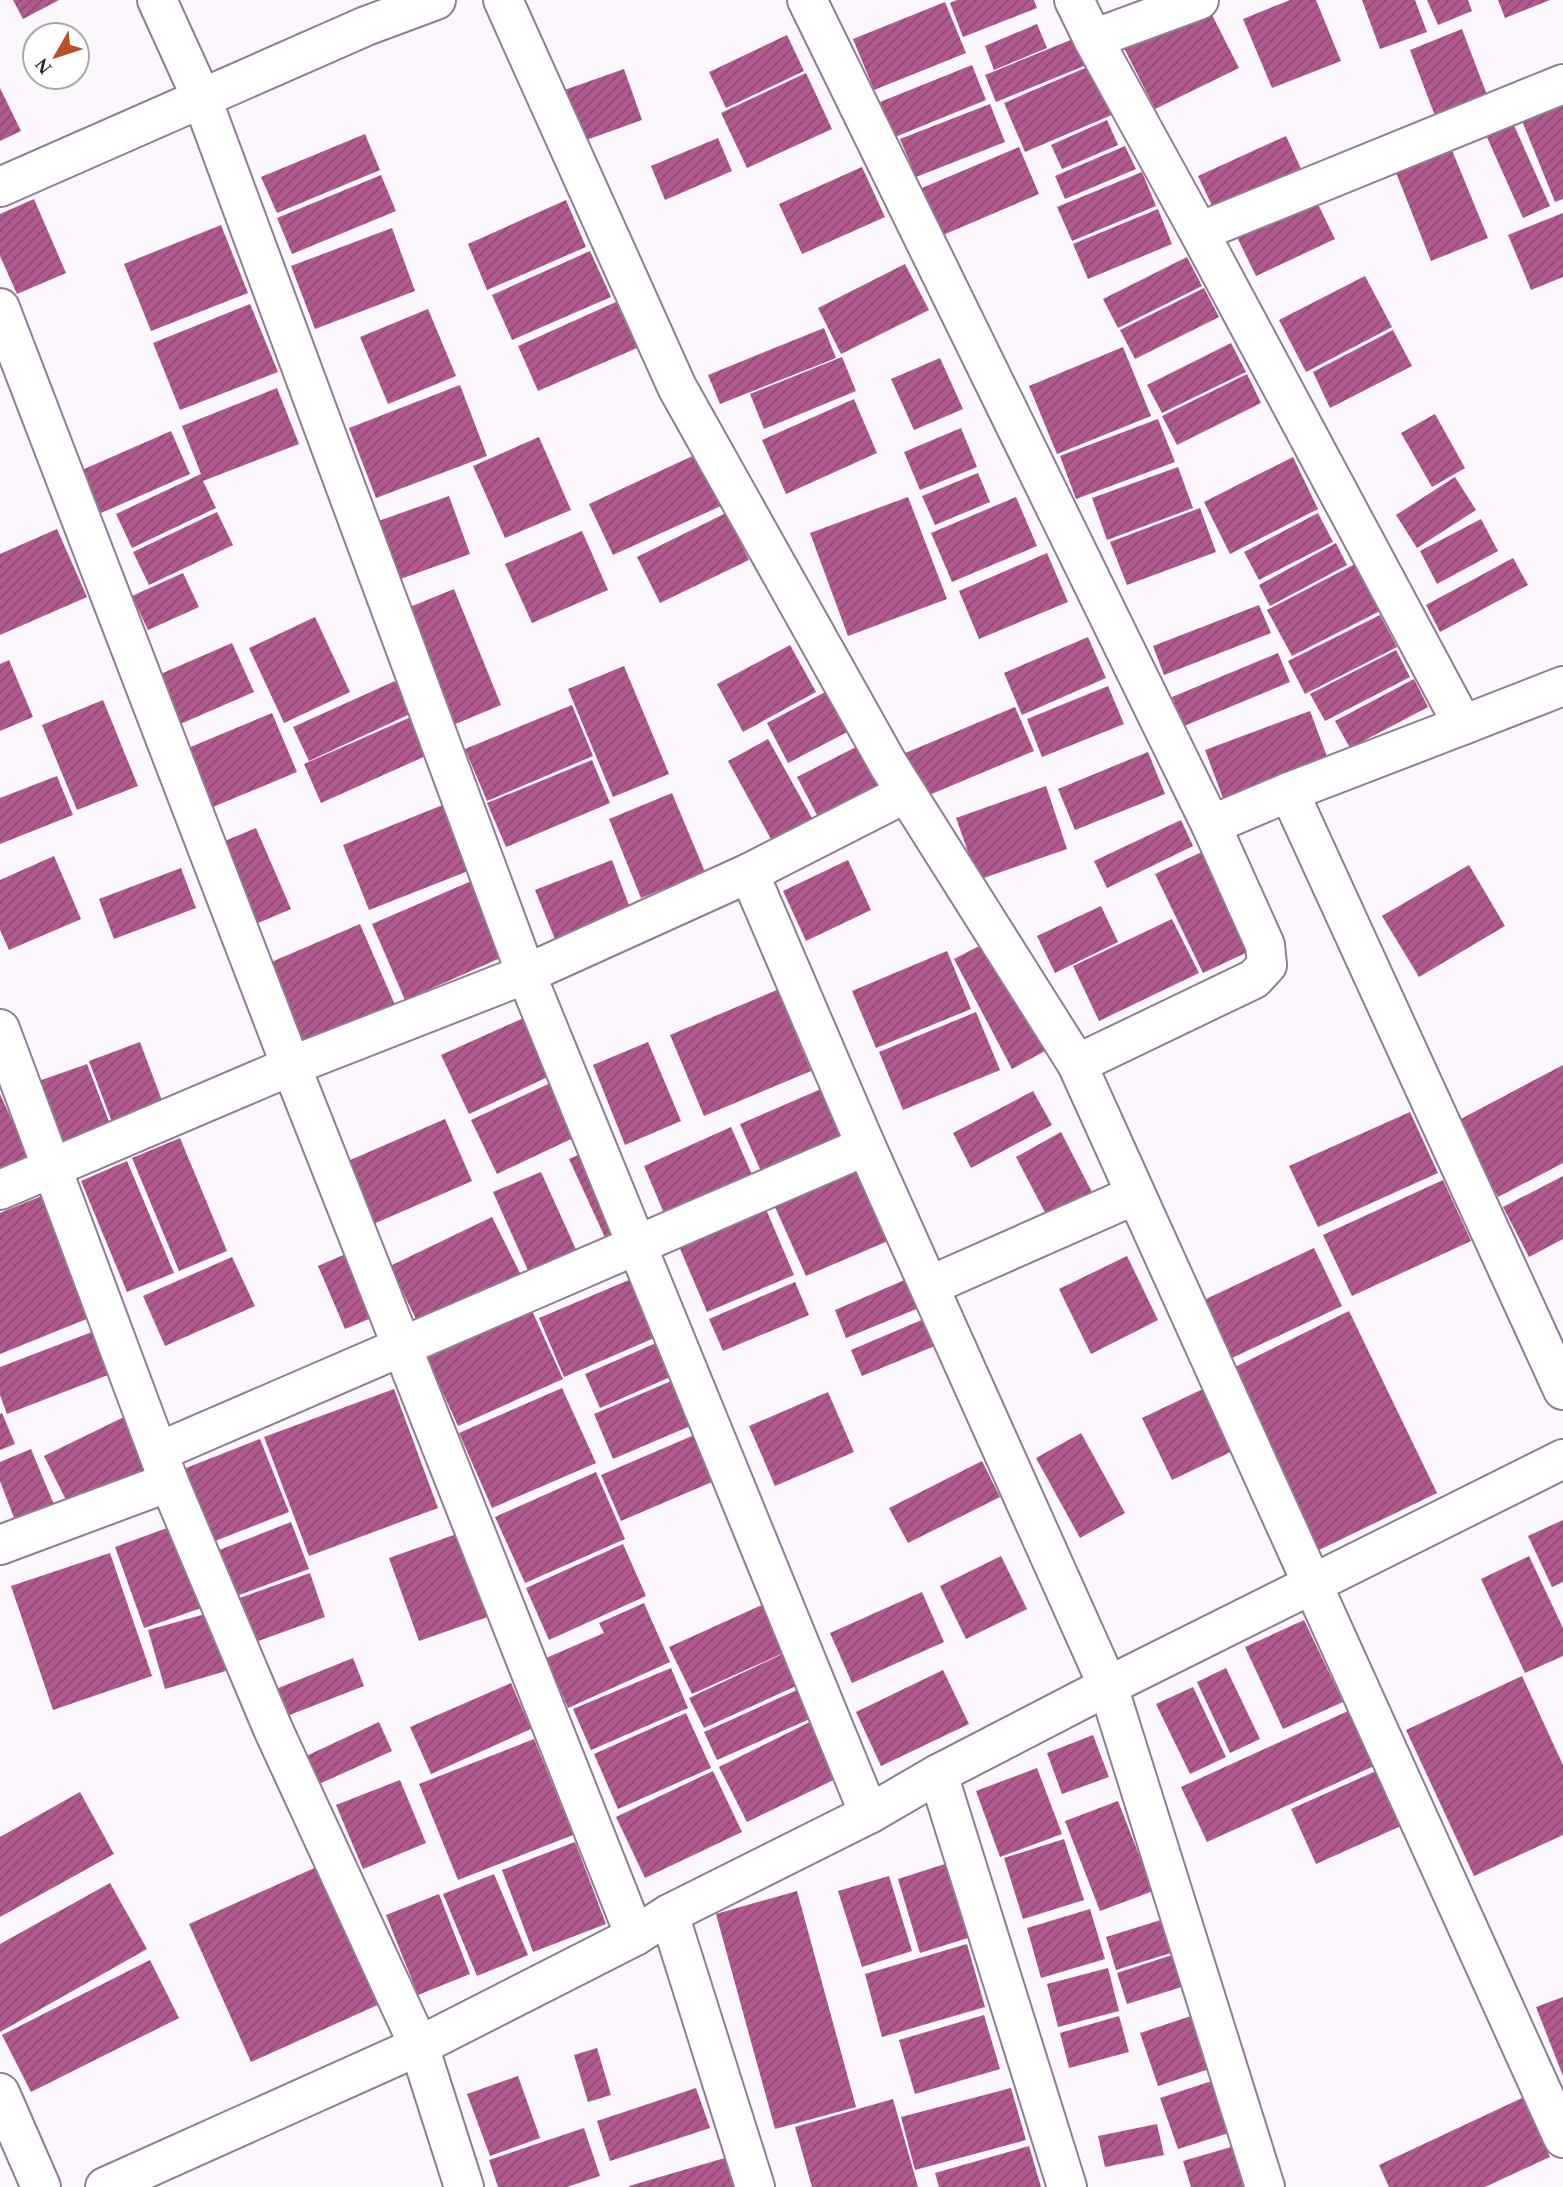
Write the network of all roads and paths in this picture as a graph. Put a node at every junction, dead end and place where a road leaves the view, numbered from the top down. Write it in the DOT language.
graph roads {
  1 [pos="157,0"];
  2 [pos="436,0"];
  3 [pos="503,0"];
  4 [pos="807,0"];
  5 [pos="1074,0"];
  6 [pos="1199,0"];
  7 [pos="359,13"];
  8 [pos="1093,38"];
  9 [pos="1563,84"];
  10 [pos="202,99"];
  11 [pos="0,187"];
  12 [pos="1199,232"];
  13 [pos="0,308"];
  14 [pos="1563,686"];
  15 [pos="1463,725"];
  16 [pos="1289,792"];
  17 [pos="906,793"];
  18 [pos="1211,825"];
  19 [pos="749,873"];
  20 [pos="526,974"];
  21 [pos="0,1030"];
  22 [pos="1077,1064"];
  23 [pos="291,1066"];
  24 [pos="866,1146"];
  25 [pos="54,1169"];
  26 [pos="0,1191"];
  27 [pos="1135,1195"];
  28 [pos="637,1246"];
  29 [pos="929,1286"];
  30 [pos="403,1348"];
  31 [pos="1563,1390"];
  32 [pos="1563,1459"];
  33 [pos="164,1467"];
  34 [pos="0,1545"];
  35 [pos="1311,1585"];
  36 [pos="1108,1686"];
  37 [pos="938,1774"];
  38 [pos="869,1814"];
  39 [pos="669,1914"];
  40 [pos="635,1936"];
  41 [pos="419,2046"];
  42 [pos="0,2093"];
  43 [pos="1563,2138"];
  44 [pos="41,2187"];
  45 [pos="105,2187"];
  46 [pos="464,2187"];
  47 [pos="755,2187"];
  48 [pos="1067,2187"];
  49 [pos="1265,2187"];
  1 -- 10 [label="street"];
  2 -- 7 [label="street"];
  3 -- 17 [label="street"];
  4 -- 18 [label="street"];
  5 -- 8 [label="street"];
  6 -- 8 [label="street"];
  7 -- 10 [label="street"];
  8 -- 12 [label="street"];
  9 -- 12 [label="street"];
  10 -- 11 [label="street"];
  10 -- 20 [label="street"];
  12 -- 15 [label="street"];
  13 -- 23 [label="street"];
  14 -- 15 [label="street"];
  15 -- 16 [label="street"];
  16 -- 18 [label="street"];
  16 -- 31 [label="street"];
  17 -- 19 [label="street"];
  17 -- 22 [label="street"];
  18 -- 22 [label="street"];
  19 -- 20 [label="street"];
  19 -- 24 [label="street"];
  20 -- 23 [label="street"];
  20 -- 28 [label="street"];
  21 -- 25 [label="street"];
  22 -- 27 [label="street"];
  23 -- 25 [label="street"];
  23 -- 30 [label="street"];
  24 -- 28 [label="street"];
  24 -- 29 [label="street"];
  25 -- 26 [label="street"];
  25 -- 33 [label="street"];
  27 -- 29 [label="street"];
  27 -- 35 [label="street"];
  28 -- 30 [label="street"];
  28 -- 38 [label="street"];
  29 -- 36 [label="street"];
  30 -- 33 [label="street"];
  30 -- 40 [label="street"];
  32 -- 35 [label="street"];
  33 -- 34 [label="street"];
  33 -- 41 [label="street"];
  35 -- 36 [label="street"];
  35 -- 43 [label="street"];
  36 -- 37 [label="street"];
  36 -- 49 [label="street"];
  37 -- 38 [label="street"];
  37 -- 48 [label="street"];
  38 -- 39 [label="street"];
  39 -- 40 [label="street"];
  39 -- 47 [label="street"];
  40 -- 41 [label="street"];
  41 -- 45 [label="street"];
  41 -- 46 [label="street"];
  42 -- 44 [label="street"];
}
